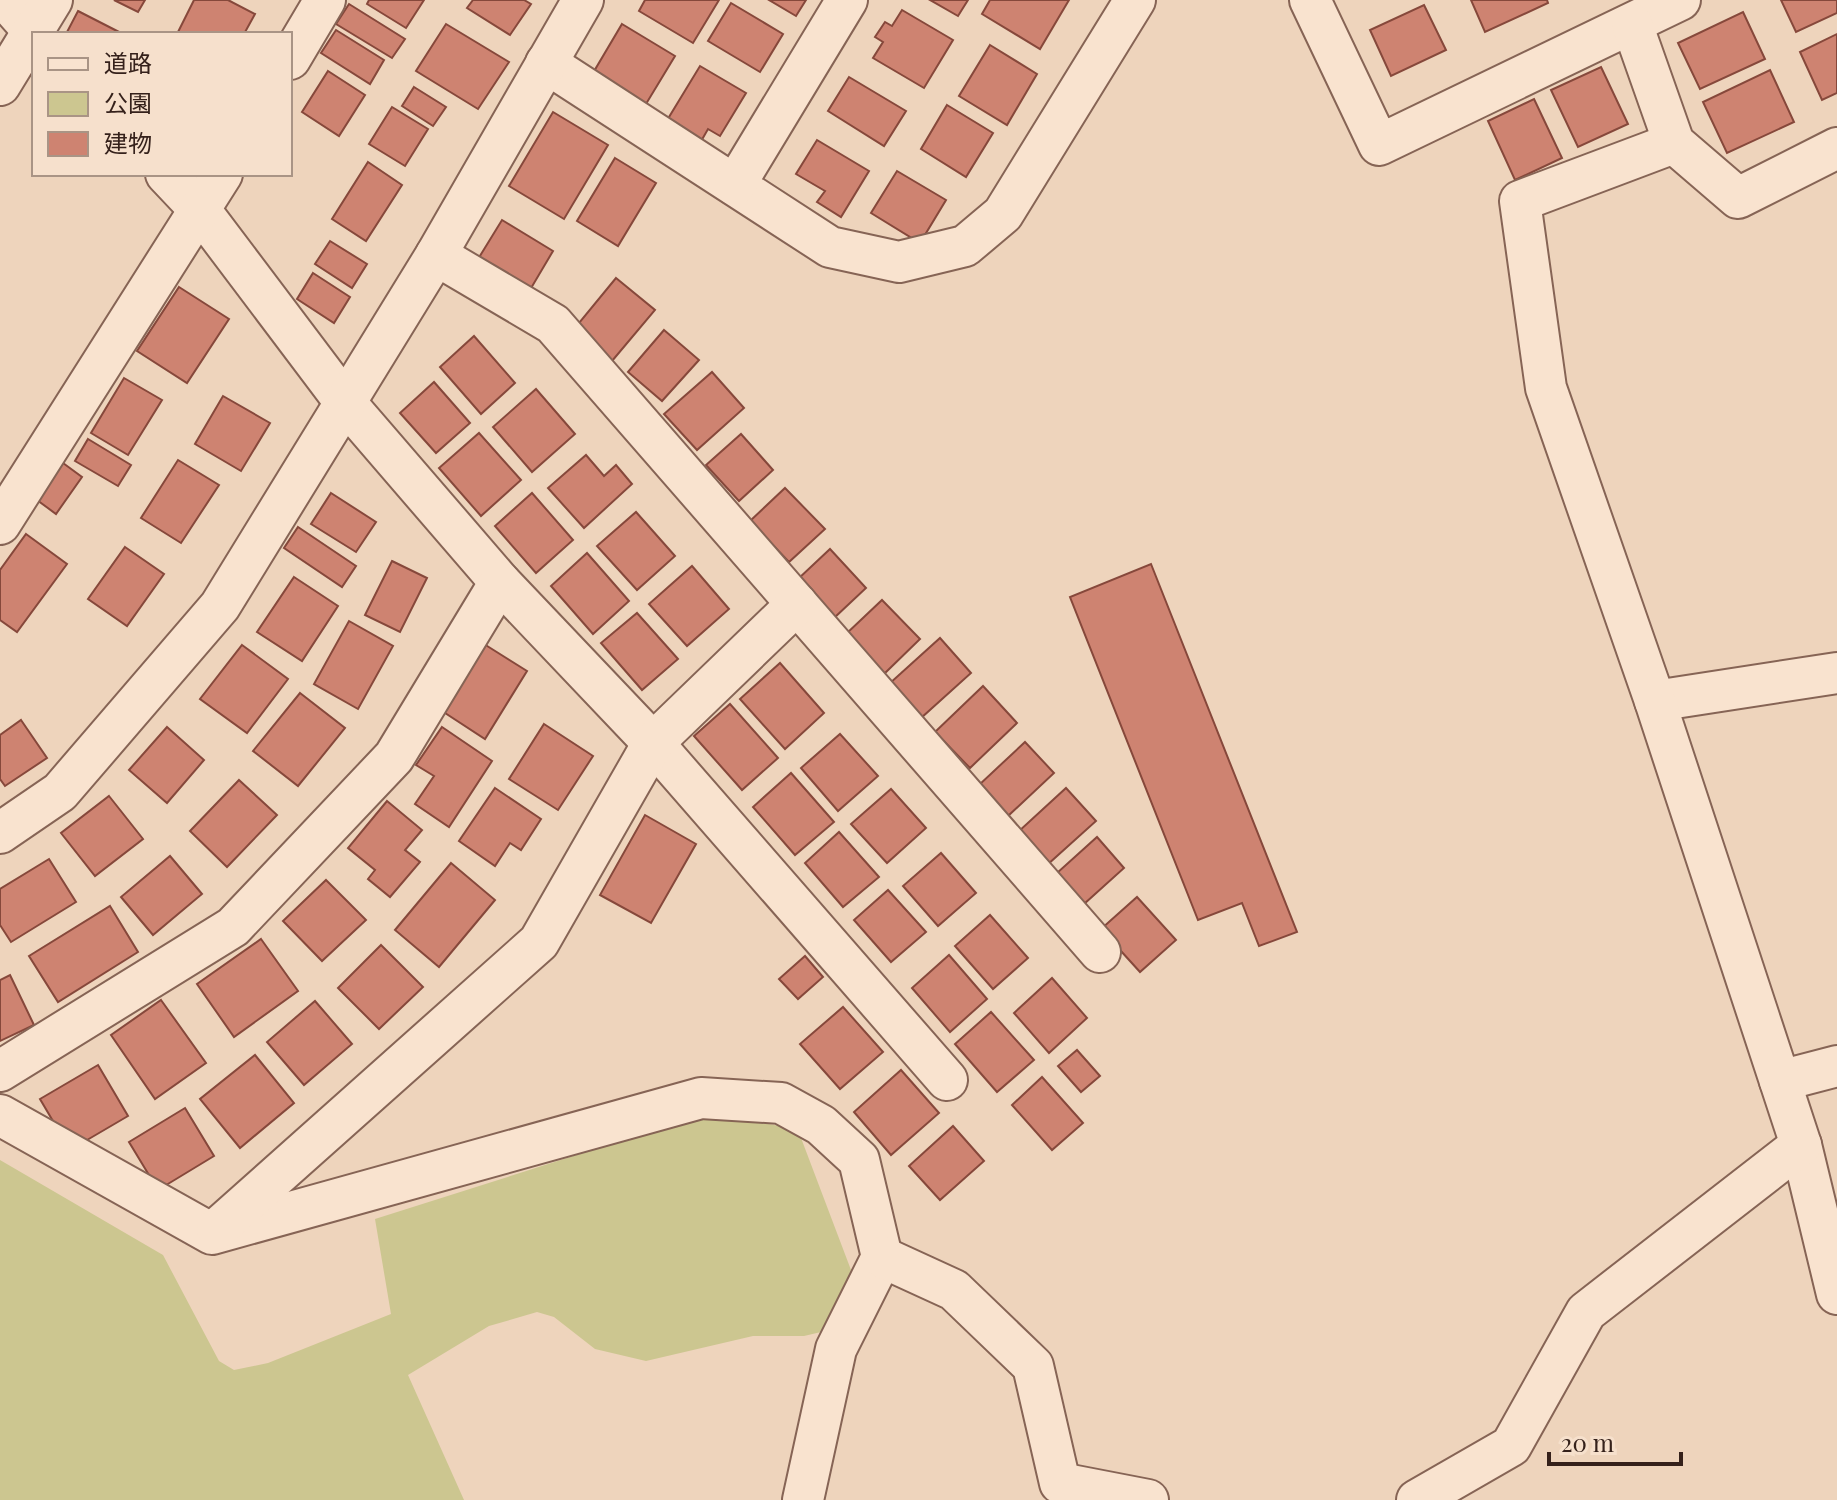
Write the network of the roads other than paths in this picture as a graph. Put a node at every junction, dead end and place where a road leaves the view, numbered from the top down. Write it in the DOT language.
graph roads {
  1 [pos="6,0"];
  2 [pos="325,0"];
  3 [pos="583,0"];
  4 [pos="847,0"];
  5 [pos="1135,0"];
  6 [pos="1310,0"];
  7 [pos="1680,0"];
  8 [pos="40,22"];
  9 [pos="1632,24"];
  10 [pos="32,35"];
  11 [pos="292,56"];
  12 [pos="546,63"];
  13 [pos="0,85"];
  14 [pos="1674,143"];
  15 [pos="1837,148"];
  16 [pos="168,176"];
  17 [pos="221,176"];
  18 [pos="735,185"];
  19 [pos="200,210"];
  20 [pos="436,255"];
  21 [pos="344,401"];
  22 [pos="0,524"];
  23 [pos="500,582"];
  24 [pos="797,604"];
  25 [pos="1837,673"];
  26 [pos="1655,701"];
  27 [pos="653,743"];
  28 [pos="0,833"];
  29 [pos="1100,952"];
  30 [pos="1837,1066"];
  31 [pos="0,1071"];
  32 [pos="947,1080"];
  33 [pos="1780,1081"];
  34 [pos="0,1115"];
  35 [pos="1801,1145"];
  36 [pos="212,1234"];
  37 [pos="1831,1240"];
  38 [pos="882,1257"];
  39 [pos="1837,1294"];
  40 [pos="1057,1492"];
  41 [pos="803,1500"];
  42 [pos="1148,1500"];
  43 [pos="1417,1500"];
  1 -- 8 [label="street"];
  2 -- 11 [label="street"];
  3 -- 12 [label="street"];
  4 -- 18 [label="street"];
  5 -- 18 [label="street"];
  6 -- 9 [label="street"];
  7 -- 9 [label="street"];
  9 -- 14 [label="street"];
  10 -- 13 [label="street"];
  12 -- 18 [label="street"];
  12 -- 20 [label="street"];
  14 -- 15 [label="street"];
  14 -- 26 [label="street"];
  16 -- 19 [label="street"];
  17 -- 19 [label="street"];
  19 -- 21 [label="street"];
  19 -- 22 [label="street"];
  20 -- 21 [label="street"];
  20 -- 24 [label="street"];
  21 -- 23 [label="street"];
  21 -- 28 [label="street"];
  23 -- 27 [label="street"];
  23 -- 31 [label="street"];
  24 -- 27 [label="street"];
  24 -- 29 [label="street"];
  25 -- 26 [label="street"];
  26 -- 33 [label="street"];
  27 -- 32 [label="street"];
  27 -- 36 [label="street"];
  30 -- 33 [label="street"];
  33 -- 35 [label="street"];
  34 -- 36 [label="street"];
  35 -- 37 [label="street"];
  35 -- 43 [label="street"];
  36 -- 38 [label="street"];
  37 -- 39 [label="street"];
  38 -- 40 [label="street"];
  38 -- 41 [label="street"];
  40 -- 42 [label="street"];
}
